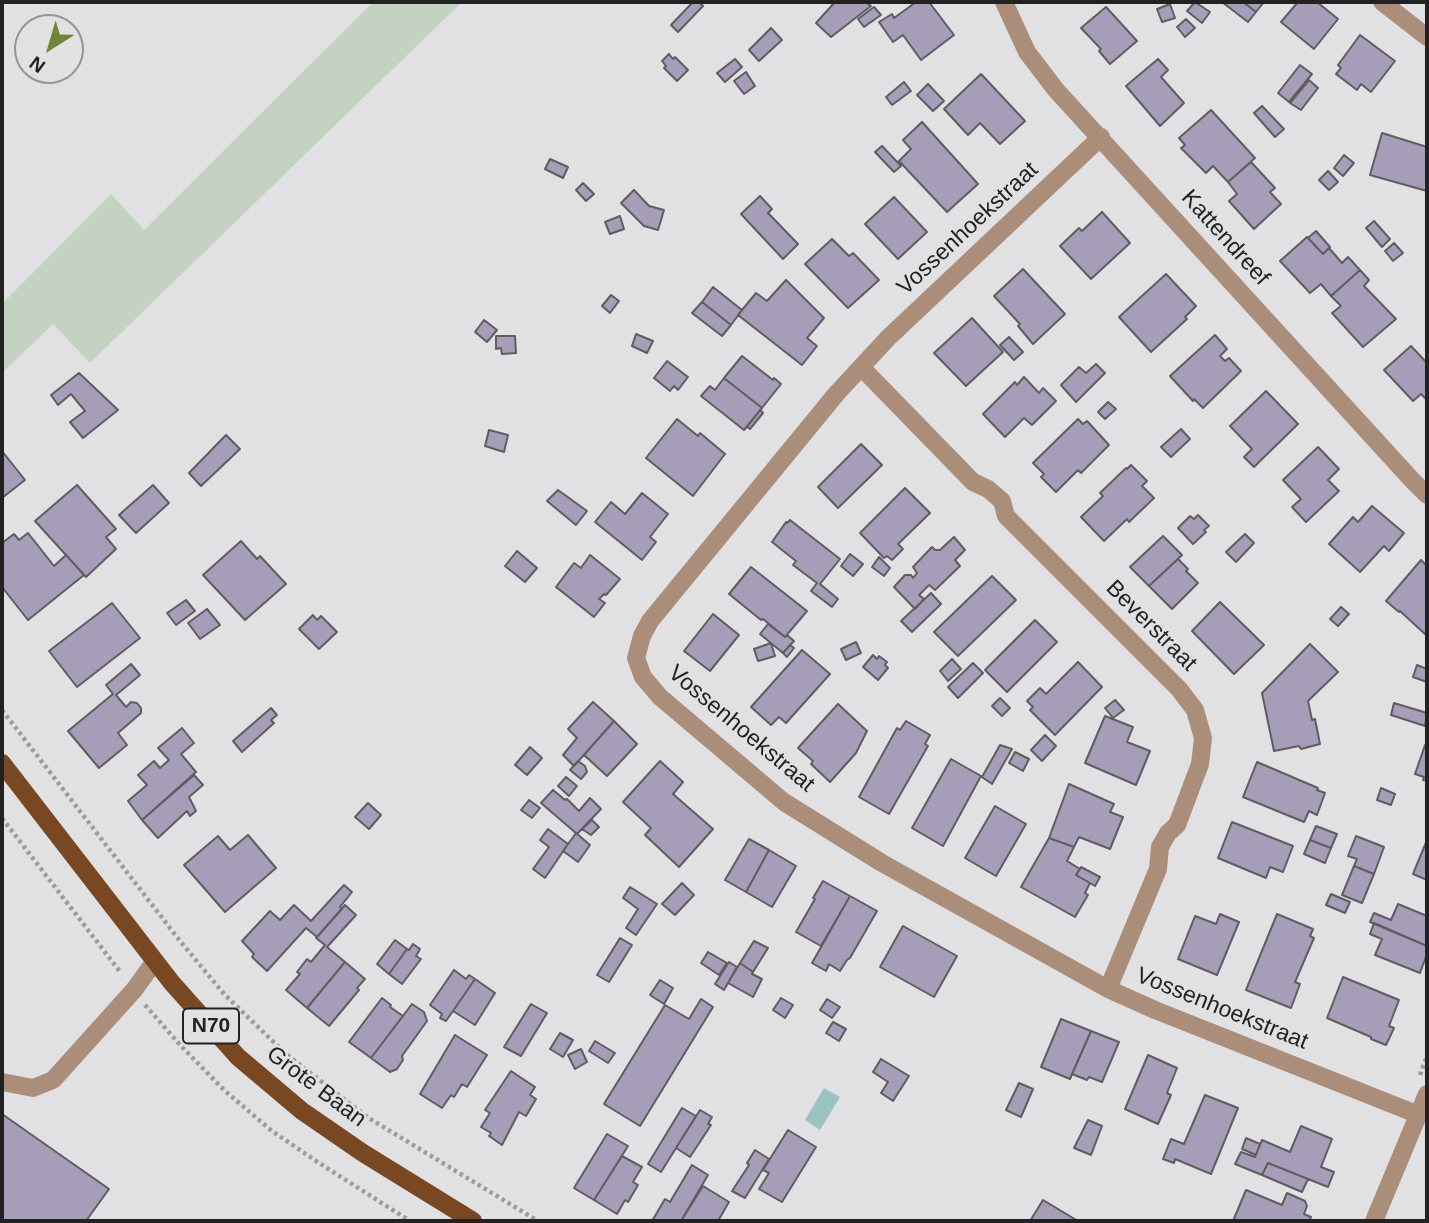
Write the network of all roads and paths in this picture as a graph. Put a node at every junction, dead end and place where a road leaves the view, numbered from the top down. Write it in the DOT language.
graph roads {
  1 [pos="1004,2"];
  2 [pos="1382,2"];
  3 [pos="1427,37"];
  4 [pos="1101,137"];
  5 [pos="861,367"];
  6 [pos="1427,495"];
  7 [pos="2,710"];
  8 [pos="2,763"];
  9 [pos="155,961"];
  10 [pos="1108,989"];
  11 [pos="2,1082"];
  12 [pos="1427,1094"];
  13 [pos="1419,1115"];
  14 [pos="473,1221"];
  15 [pos="538,1221"];
  16 [pos="1374,1221"];
  1 -- 4 [label="street, Kattendreef"];
  2 -- 3 [label="street"];
  4 -- 5 [label="street, Vossenhoekstraat"];
  4 -- 6 [label="street, Kattendreef"];
  5 -- 10 [label="street, Beverstraat"];
  5 -- 10 [label="street, Vossenhoekstraat"];
  7 -- 15 [label="path"];
  8 -- 9 [label="main road, Grote Baan / N70"];
  9 -- 11 [label="street"];
  9 -- 14 [label="main road, Grote Baan / N70"];
  10 -- 13 [label="street, Vossenhoekstraat"];
  12 -- 13 [label="street"];
  13 -- 16 [label="street"];
}
